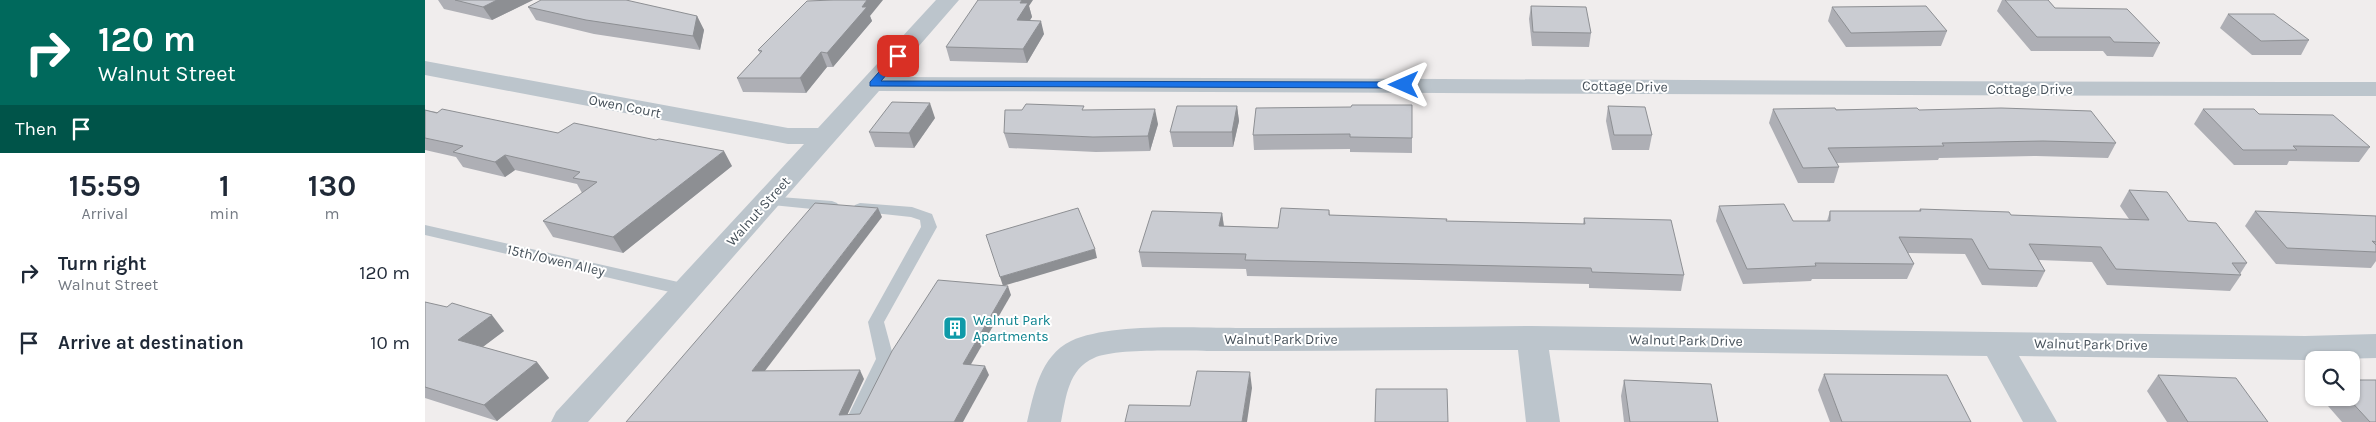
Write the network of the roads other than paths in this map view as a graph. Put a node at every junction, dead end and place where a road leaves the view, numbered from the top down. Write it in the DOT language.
graph roads {
  1 [pos="948,0"];
  2 [pos="425,68"];
  3 [pos="873,84"];
  4 [pos="2376,89"];
  5 [pos="825,136"];
  6 [pos="767,201"];
  7 [pos="425,230"];
  8 [pos="687,290"];
  9 [pos="1532,338"];
  10 [pos="1996,343"];
  11 [pos="2376,346"];
  12 [pos="568,422"];
  13 [pos="854,422"];
  14 [pos="1044,422"];
  15 [pos="1543,422"];
  16 [pos="2040,422"];
  1 -- 3 [label="street, Walnut Street"];
  2 -- 5 [label="street, Owen Court"];
  3 -- 4 [label="street, Cottage Drive"];
  3 -- 5 [label="street, Walnut Street"];
  5 -- 6 [label="street, Walnut Street"];
  6 -- 8 [label="street, Walnut Street"];
  6 -- 13 [label="lane"];
  7 -- 8 [label="lane, 15th/Owen Alley"];
  8 -- 12 [label="street, Walnut Street"];
  9 -- 10 [label="street, Walnut Park Drive"];
  9 -- 14 [label="street, Walnut Park Drive"];
  9 -- 15 [label="street"];
  10 -- 11 [label="street, Walnut Park Drive"];
  10 -- 16 [label="street"];
}
